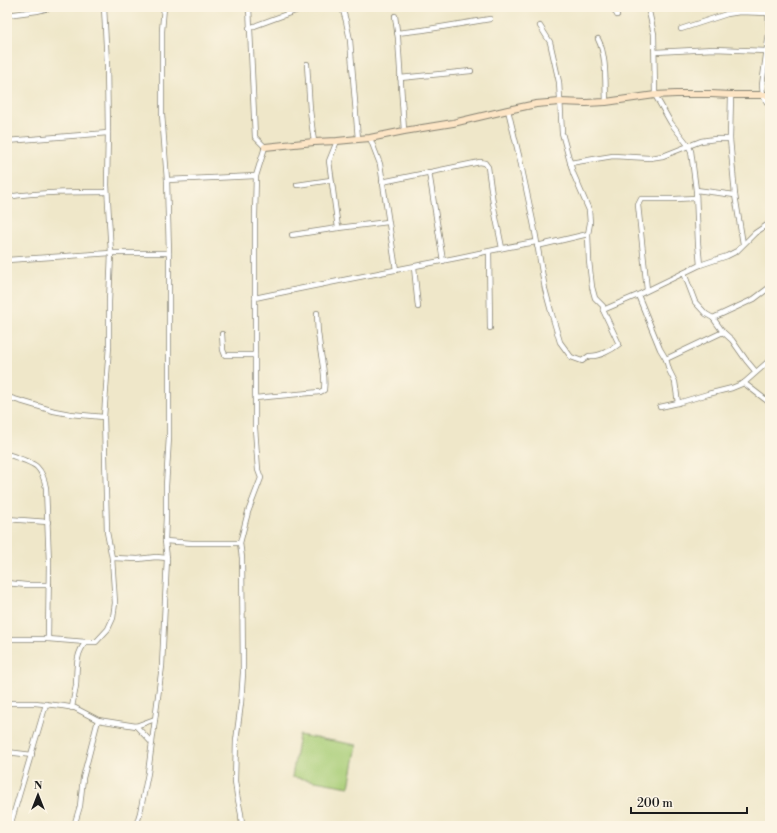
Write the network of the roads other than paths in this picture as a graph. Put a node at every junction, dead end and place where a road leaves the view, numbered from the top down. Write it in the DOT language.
graph roads {
  1 [pos="69,7"];
  2 [pos="104,7"];
  3 [pos="164,7"];
  4 [pos="249,7"];
  5 [pos="306,7"];
  6 [pos="342,7"];
  7 [pos="614,7"];
  8 [pos="648,7"];
  9 [pos="768,7"];
  10 [pos="768,13"];
  11 [pos="7,15"];
  12 [pos="617,15"];
  13 [pos="394,16"];
  14 [pos="490,19"];
  15 [pos="540,26"];
  16 [pos="250,28"];
  17 [pos="681,29"];
  18 [pos="397,33"];
  19 [pos="598,39"];
  20 [pos="766,51"];
  21 [pos="654,52"];
  22 [pos="307,64"];
  23 [pos="471,71"];
  24 [pos="400,78"];
  25 [pos="731,95"];
  26 [pos="767,95"];
  27 [pos="655,96"];
  28 [pos="560,102"];
  29 [pos="606,102"];
  30 [pos="770,107"];
  31 [pos="508,110"];
  32 [pos="404,131"];
  33 [pos="108,133"];
  34 [pos="370,138"];
  35 [pos="358,139"];
  36 [pos="730,139"];
  37 [pos="7,140"];
  38 [pos="314,142"];
  39 [pos="337,142"];
  40 [pos="688,146"];
  41 [pos="265,147"];
  42 [pos="570,163"];
  43 [pos="429,172"];
  44 [pos="256,176"];
  45 [pos="167,180"];
  46 [pos="331,180"];
  47 [pos="382,182"];
  48 [pos="297,185"];
  49 [pos="696,190"];
  50 [pos="107,192"];
  51 [pos="735,195"];
  52 [pos="7,197"];
  53 [pos="696,198"];
  54 [pos="388,222"];
  55 [pos="770,223"];
  56 [pos="338,228"];
  57 [pos="588,234"];
  58 [pos="292,235"];
  59 [pos="537,244"];
  60 [pos="743,244"];
  61 [pos="502,248"];
  62 [pos="489,252"];
  63 [pos="111,253"];
  64 [pos="169,253"];
  65 [pos="7,260"];
  66 [pos="443,261"];
  67 [pos="700,265"];
  68 [pos="414,267"];
  69 [pos="396,270"];
  70 [pos="684,273"];
  71 [pos="770,287"];
  72 [pos="647,290"];
  73 [pos="638,295"];
  74 [pos="255,298"];
  75 [pos="418,307"];
  76 [pos="603,310"];
  77 [pos="317,313"];
  78 [pos="712,318"];
  79 [pos="490,328"];
  80 [pos="723,332"];
  81 [pos="222,334"];
  82 [pos="255,355"];
  83 [pos="666,359"];
  84 [pos="770,360"];
  85 [pos="756,372"];
  86 [pos="744,383"];
  87 [pos="7,396"];
  88 [pos="255,398"];
  89 [pos="678,403"];
  90 [pos="770,403"];
  91 [pos="660,407"];
  92 [pos="104,417"];
  93 [pos="7,454"];
  94 [pos="7,519"];
  95 [pos="48,522"];
  96 [pos="165,541"];
  97 [pos="240,543"];
  98 [pos="112,558"];
  99 [pos="167,558"];
  100 [pos="7,583"];
  101 [pos="49,585"];
  102 [pos="7,639"];
  103 [pos="48,639"];
  104 [pos="86,642"];
  105 [pos="7,703"];
  106 [pos="46,704"];
  107 [pos="72,708"];
  108 [pos="155,719"];
  109 [pos="98,720"];
  110 [pos="136,726"];
  111 [pos="152,743"];
  112 [pos="7,752"];
  113 [pos="32,755"];
  114 [pos="10,826"];
  115 [pos="74,826"];
  116 [pos="136,826"];
  117 [pos="242,826"];
  1 -- 11 [label="street"];
  2 -- 33 [label="street"];
  3 -- 45 [label="street"];
  4 -- 16 [label="street"];
  5 -- 16 [label="street"];
  6 -- 35 [label="street"];
  7 -- 12 [label="street"];
  8 -- 21 [label="street"];
  9 -- 10 [label="street"];
  10 -- 17 [label="street"];
  10 -- 20 [label="street"];
  13 -- 18 [label="street"];
  14 -- 18 [label="street"];
  15 -- 28 [label="street"];
  16 -- 41 [label="street"];
  18 -- 24 [label="street"];
  19 -- 29 [label="street"];
  20 -- 21 [label="street"];
  20 -- 26 [label="street"];
  21 -- 27 [label="street"];
  22 -- 38 [label="street"];
  23 -- 24 [label="street"];
  24 -- 32 [label="street"];
  25 -- 26 [label="street"];
  25 -- 27 [label="street"];
  25 -- 36 [label="street"];
  26 -- 30 [label="street"];
  27 -- 29 [label="street"];
  27 -- 40 [label="street"];
  28 -- 29 [label="street"];
  28 -- 31 [label="street"];
  28 -- 42 [label="street"];
  31 -- 32 [label="street"];
  31 -- 59 [label="street"];
  32 -- 34 [label="street"];
  33 -- 37 [label="street"];
  33 -- 50 [label="street"];
  34 -- 35 [label="street"];
  34 -- 47 [label="street"];
  35 -- 39 [label="street"];
  36 -- 40 [label="street"];
  36 -- 51 [label="street"];
  38 -- 39 [label="street"];
  38 -- 41 [label="street"];
  39 -- 46 [label="street"];
  40 -- 42 [label="street"];
  40 -- 49 [label="street"];
  41 -- 44 [label="street"];
  42 -- 57 [label="street"];
  43 -- 47 [label="street"];
  43 -- 61 [label="street"];
  43 -- 66 [label="street"];
  44 -- 45 [label="street"];
  44 -- 74 [label="street"];
  45 -- 64 [label="street"];
  46 -- 48 [label="street"];
  46 -- 56 [label="street"];
  47 -- 54 [label="street"];
  49 -- 51 [label="street"];
  49 -- 53 [label="street"];
  50 -- 52 [label="street"];
  50 -- 63 [label="street"];
  51 -- 60 [label="street"];
  53 -- 67 [label="street"];
  53 -- 72 [label="street"];
  54 -- 56 [label="street"];
  54 -- 69 [label="street"];
  55 -- 60 [label="street"];
  56 -- 58 [label="street"];
  57 -- 59 [label="street"];
  57 -- 76 [label="street"];
  59 -- 61 [label="street"];
  59 -- 76 [label="street"];
  60 -- 67 [label="street"];
  61 -- 62 [label="street"];
  62 -- 66 [label="street"];
  62 -- 79 [label="street"];
  63 -- 64 [label="street"];
  63 -- 65 [label="street"];
  63 -- 92 [label="street"];
  64 -- 96 [label="street"];
  66 -- 68 [label="street"];
  67 -- 70 [label="street"];
  68 -- 69 [label="street"];
  68 -- 75 [label="street"];
  69 -- 74 [label="street"];
  70 -- 72 [label="street"];
  70 -- 78 [label="street"];
  71 -- 78 [label="street"];
  72 -- 73 [label="street"];
  73 -- 76 [label="street"];
  73 -- 83 [label="street"];
  74 -- 82 [label="street"];
  77 -- 88 [label="street"];
  78 -- 80 [label="street"];
  80 -- 83 [label="street"];
  80 -- 85 [label="street"];
  81 -- 82 [label="street"];
  82 -- 88 [label="street"];
  83 -- 89 [label="street"];
  84 -- 85 [label="street"];
  85 -- 86 [label="street"];
  86 -- 89 [label="street"];
  86 -- 90 [label="street"];
  87 -- 92 [label="street"];
  88 -- 97 [label="street"];
  89 -- 91 [label="street"];
  92 -- 98 [label="street"];
  93 -- 95 [label="street"];
  94 -- 95 [label="street"];
  95 -- 101 [label="street"];
  96 -- 97 [label="street"];
  96 -- 99 [label="street"];
  97 -- 117 [label="street"];
  98 -- 99 [label="street"];
  98 -- 104 [label="street"];
  99 -- 108 [label="street"];
  100 -- 101 [label="street"];
  101 -- 103 [label="street"];
  102 -- 103 [label="street"];
  103 -- 104 [label="street"];
  104 -- 107 [label="street"];
  105 -- 106 [label="street"];
  106 -- 107 [label="street"];
  106 -- 113 [label="street"];
  107 -- 109 [label="street"];
  108 -- 110 [label="street"];
  108 -- 111 [label="street"];
  109 -- 110 [label="street"];
  109 -- 115 [label="street"];
  110 -- 111 [label="street"];
  111 -- 116 [label="street"];
  112 -- 113 [label="street"];
  113 -- 114 [label="street"];
}
